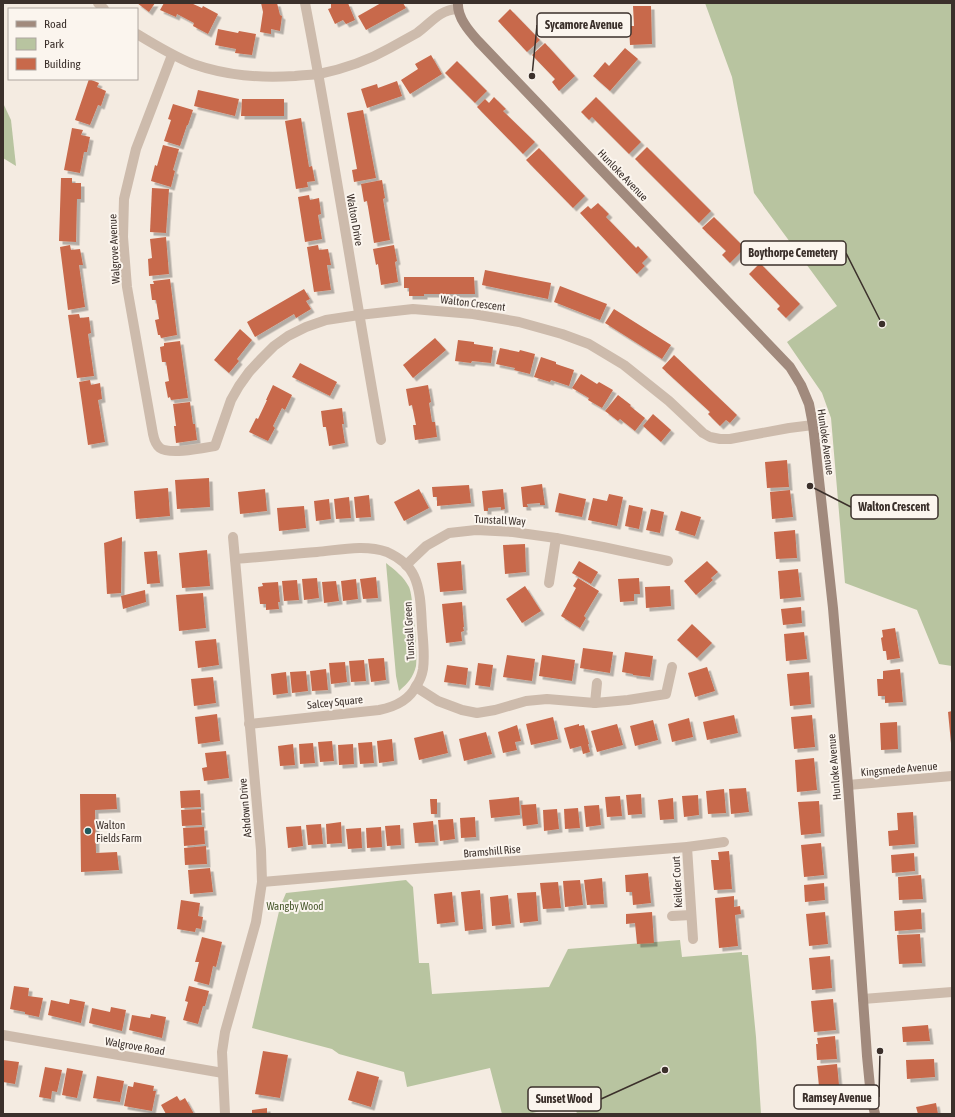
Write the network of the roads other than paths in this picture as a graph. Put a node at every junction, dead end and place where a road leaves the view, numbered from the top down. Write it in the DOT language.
graph roads {
  1 [pos="304,3"];
  2 [pos="458,6"];
  3 [pos="138,35"];
  4 [pos="172,55"];
  5 [pos="318,74"];
  6 [pos="359,315"];
  7 [pos="813,425"];
  8 [pos="381,440"];
  9 [pos="159,448"];
  10 [pos="233,537"];
  11 [pos="556,538"];
  12 [pos="236,559"];
  13 [pos="668,561"];
  14 [pos="406,565"];
  15 [pos="549,583"];
  16 [pos="672,667"];
  17 [pos="597,683"];
  18 [pos="416,687"];
  19 [pos="595,702"];
  20 [pos="250,724"];
  21 [pos="952,776"];
  22 [pos="848,785"];
  23 [pos="724,842"];
  24 [pos="687,847"];
  25 [pos="262,882"];
  26 [pos="691,915"];
  27 [pos="672,916"];
  28 [pos="693,939"];
  29 [pos="952,992"];
  30 [pos="863,999"];
  31 [pos="3,1035"];
  32 [pos="223,1073"];
  33 [pos="225,1114"];
  34 [pos="875,1114"];
  1 -- 5 [label="street, Walton Drive"];
  2 -- 5 [label="street"];
  2 -- 7 [label="street, Hunloke Avenue"];
  3 -- 4 [label="street"];
  4 -- 5 [label="street"];
  4 -- 9 [label="street, Walgrove Avenue"];
  5 -- 6 [label="street, Walton Drive"];
  6 -- 7 [label="street, Walton Crescent"];
  6 -- 8 [label="street, Walton Drive"];
  6 -- 9 [label="street, Walton Crescent"];
  7 -- 22 [label="street, Hunloke Avenue"];
  10 -- 12 [label="street, Ashdown Drive"];
  11 -- 13 [label="street, Tunstall Way"];
  11 -- 14 [label="street, Tunstall Way"];
  11 -- 15 [label="street"];
  12 -- 14 [label="street, Tunstall Green"];
  12 -- 20 [label="street, Ashdown Drive"];
  14 -- 18 [label="street, Tunstall Green"];
  16 -- 19 [label="street"];
  17 -- 19 [label="street"];
  18 -- 19 [label="street"];
  18 -- 20 [label="street, Salcey Square"];
  20 -- 25 [label="street, Ashdown Drive"];
  21 -- 22 [label="street, Kingsmede Avenue"];
  22 -- 30 [label="street, Hunloke Avenue"];
  23 -- 24 [label="street, Bramshill Rise"];
  24 -- 25 [label="street, Bramshill Rise"];
  24 -- 26 [label="street, Keilder Court"];
  25 -- 32 [label="street, Ashdown Drive"];
  26 -- 27 [label="street, Keilder Court"];
  26 -- 28 [label="street, Keilder Court"];
  29 -- 30 [label="street"];
  30 -- 34 [label="street, Hunloke Avenue"];
  31 -- 32 [label="street, Walgrove Road"];
  32 -- 33 [label="street"];
}
